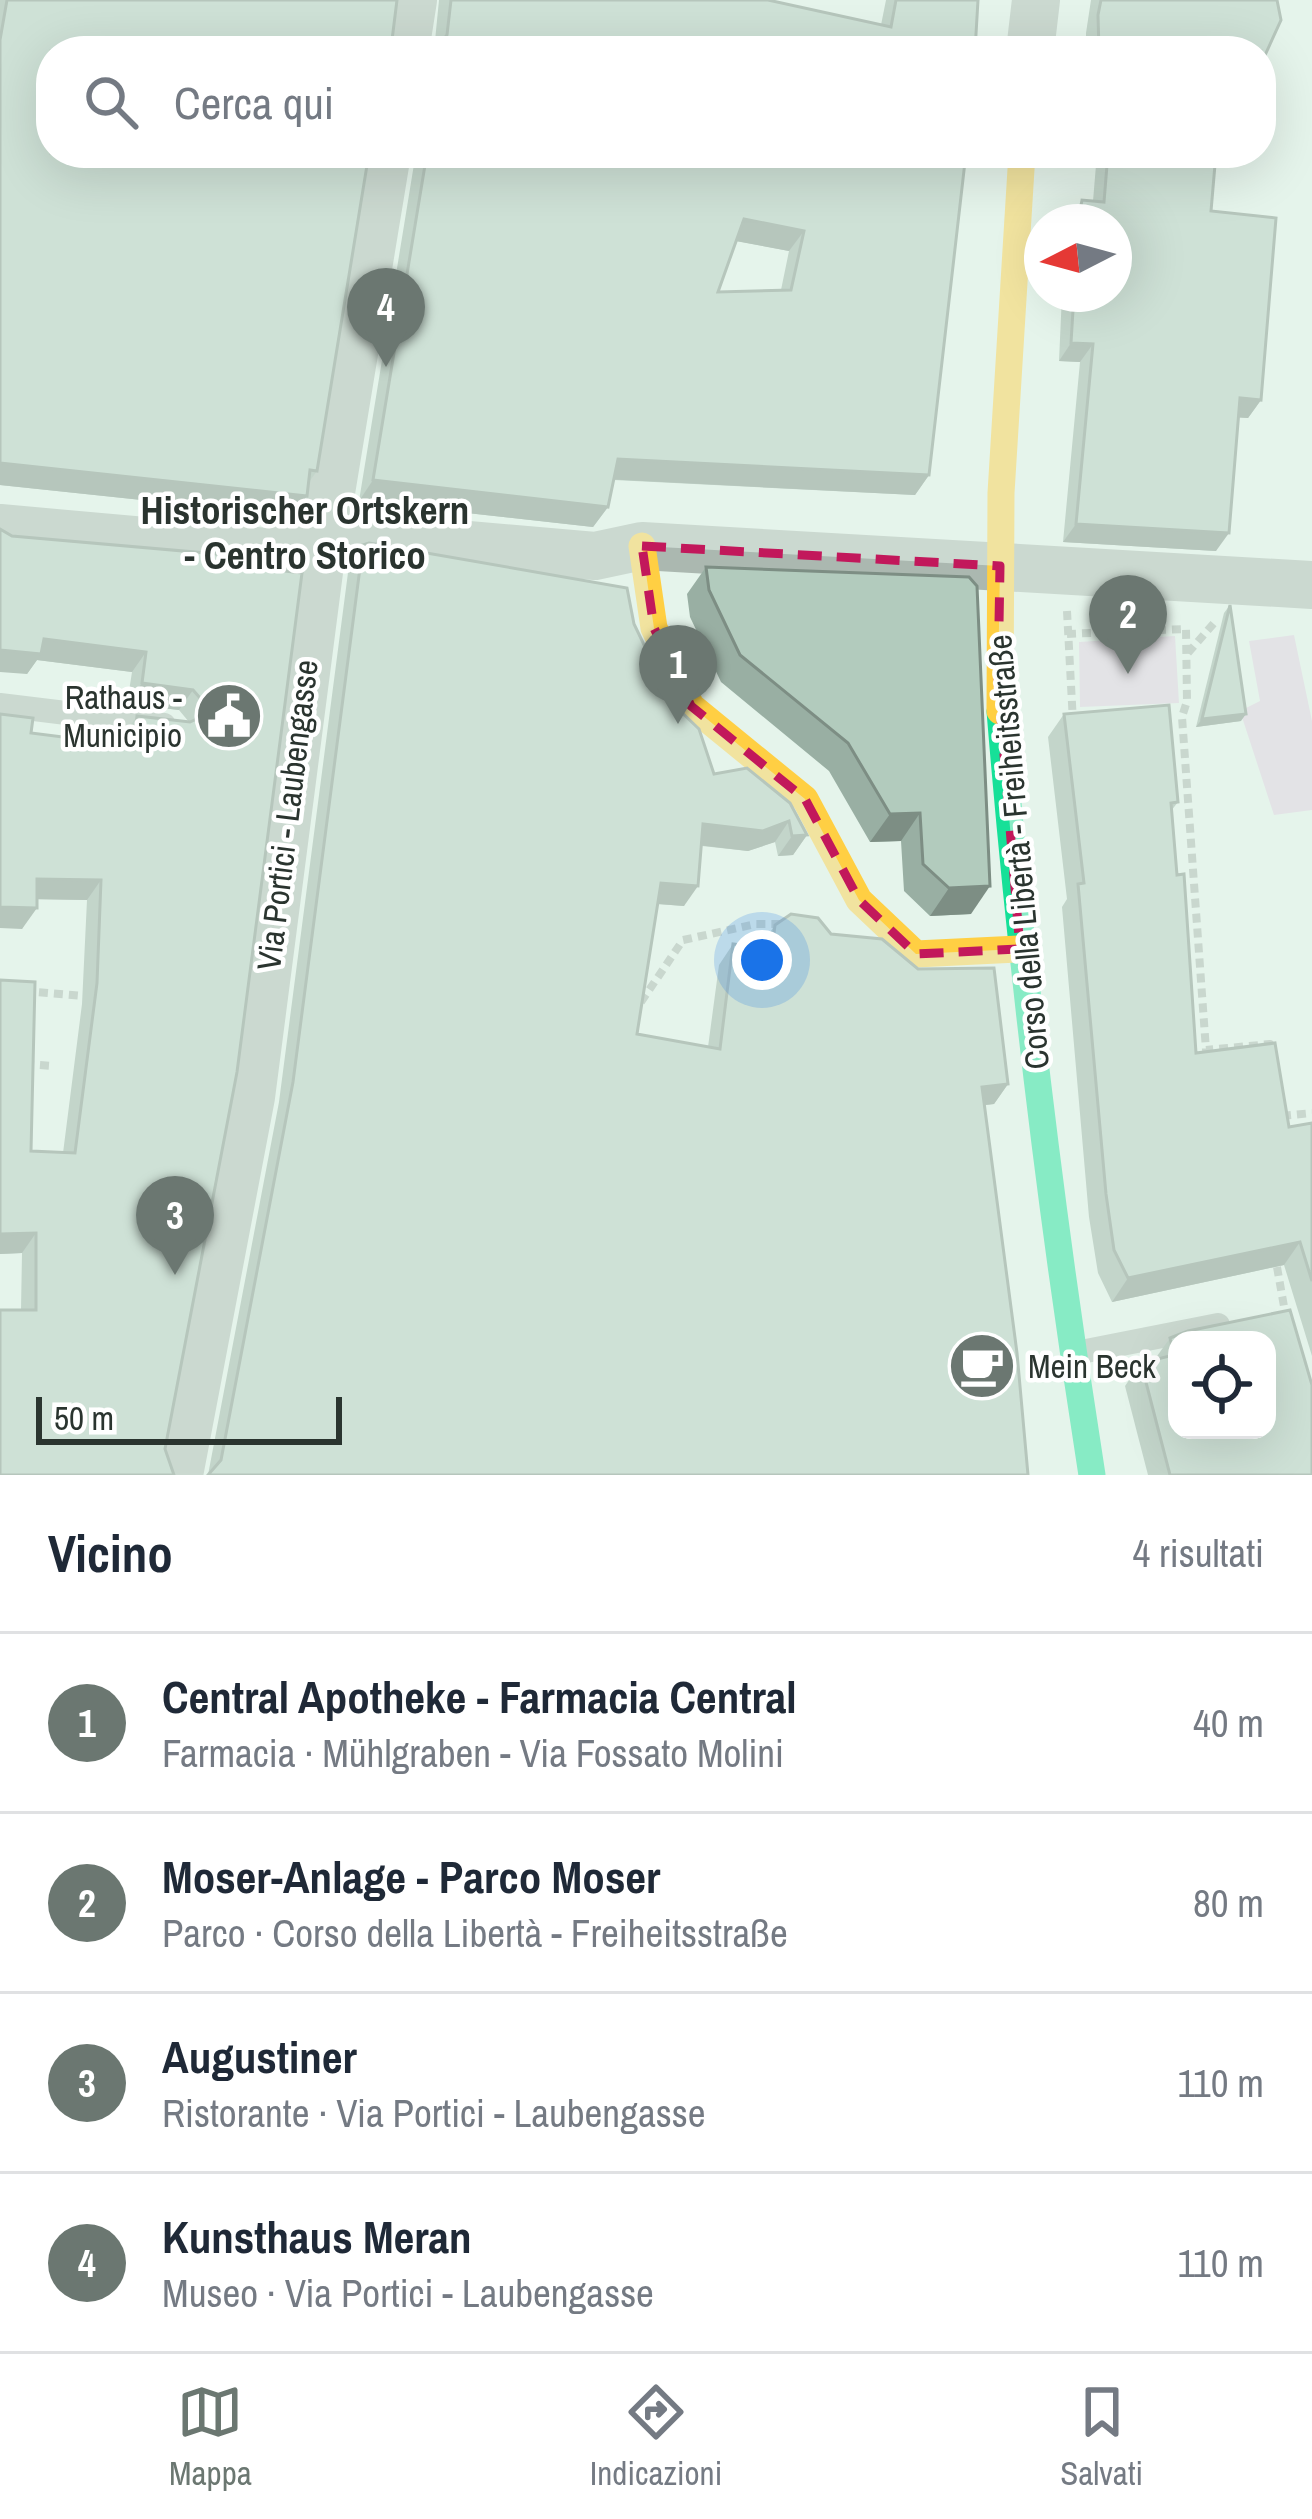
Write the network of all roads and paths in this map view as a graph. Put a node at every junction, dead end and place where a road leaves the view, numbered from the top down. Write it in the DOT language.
graph roads {
  1 [pos="413,0"];
  2 [pos="1036,0"];
  3 [pos="407,36"];
  4 [pos="1032,36"];
  5 [pos="385,168"];
  6 [pos="1021,168"];
  7 [pos="0,529"];
  8 [pos="323,541"];
  9 [pos="642,546"];
  10 [pos="1000,566"];
  11 [pos="1312,585"];
  12 [pos="0,705"];
  13 [pos="1182,717"];
  14 [pos="1160,718"];
  15 [pos="1095,721"];
  16 [pos="176,726"];
  17 [pos="800,925"];
  18 [pos="1020,950"];
  19 [pos="21,991"];
  20 [pos="83,996"];
  21 [pos="639,1018"];
  22 [pos="1274,1062"];
  23 [pos="18,1063"];
  24 [pos="53,1066"];
  25 [pos="1279,1098"];
  26 [pos="1312,1113"];
  27 [pos="1277,1267"];
  28 [pos="1285,1312"];
  29 [pos="1073,1354"];
  30 [pos="179,1475"];
  31 [pos="1092,1475"];
  1 -- 3 [label="street"];
  2 -- 4 [label="street"];
  5 -- 8 [label="street, Via Portici - Laubengasse"];
  6 -- 10 [label="street, Corso della Libertà - Freiheitsstraße"];
  7 -- 8 [label="street"];
  8 -- 9 [label="street"];
  8 -- 30 [label="street, Via Portici - Laubengasse"];
  9 -- 10 [label="street"];
  9 -- 18 [label="street"];
  10 -- 11 [label="street"];
  10 -- 18 [label="street, Corso della Libertà - Freiheitsstraße"];
  12 -- 16 [label="lane"];
  13 -- 14 [label="path"];
  13 -- 15 [label="path"];
  13 -- 22 [label="path"];
  17 -- 21 [label="path"];
  18 -- 29 [label="street, Corso della Libertà - Freiheitsstraße"];
  19 -- 20 [label="path"];
  23 -- 24 [label="path"];
  25 -- 26 [label="path"];
  27 -- 28 [label="path"];
  28 -- 29 [label="lane"];
  29 -- 31 [label="street, Corso della Libertà - Freiheitsstraße"];
}
